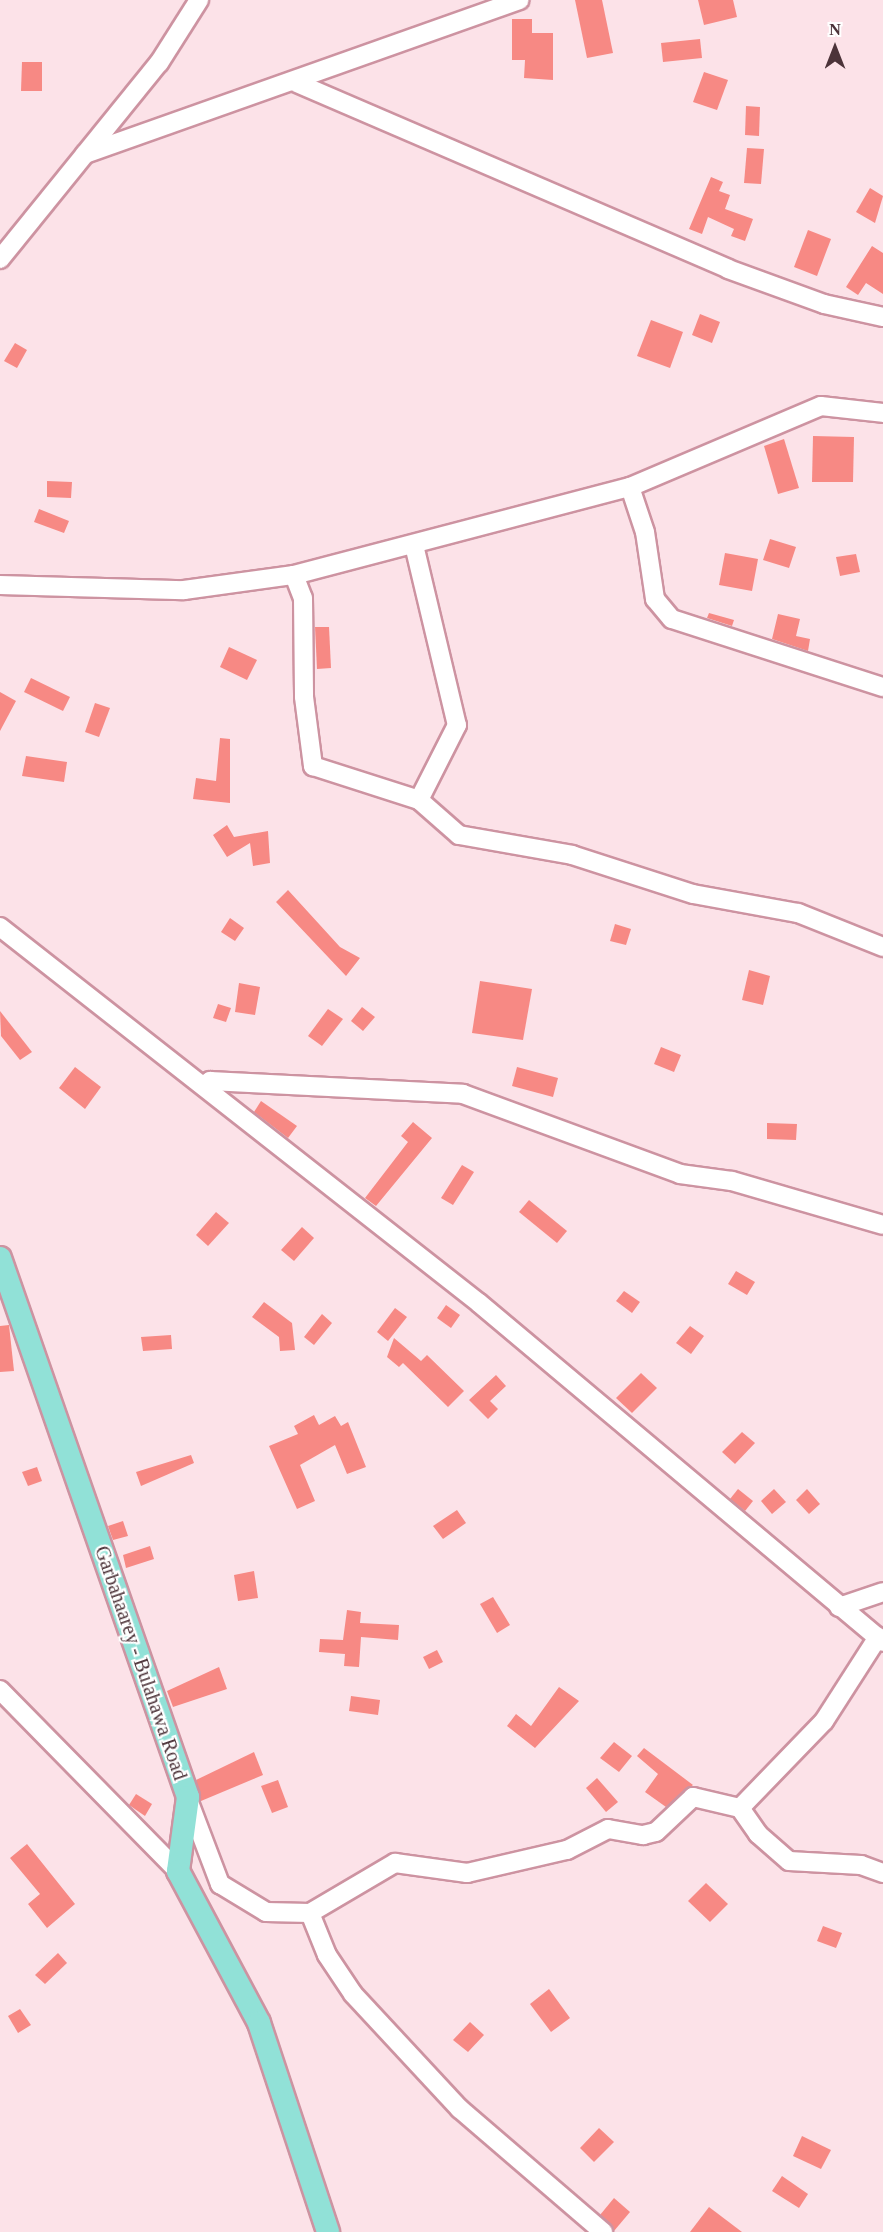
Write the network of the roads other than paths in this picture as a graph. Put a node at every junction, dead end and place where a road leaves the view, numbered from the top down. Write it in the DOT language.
graph roads {
  1 [pos="200,0"];
  2 [pos="519,0"];
  3 [pos="297,83"];
  4 [pos="85,154"];
  5 [pos="0,259"];
  6 [pos="883,317"];
  7 [pos="883,413"];
  8 [pos="630,487"];
  9 [pos="414,545"];
  10 [pos="294,575"];
  11 [pos="0,585"];
  12 [pos="883,687"];
  13 [pos="419,800"];
  14 [pos="0,927"];
  15 [pos="883,947"];
  16 [pos="205,1087"];
  17 [pos="883,1225"];
  18 [pos="0,1258"];
  19 [pos="883,1592"];
  20 [pos="838,1607"];
  21 [pos="880,1640"];
  22 [pos="0,1690"];
  23 [pos="188,1797"];
  24 [pos="740,1808"];
  25 [pos="178,1871"];
  26 [pos="883,1873"];
  27 [pos="310,1913"];
  28 [pos="328,2232"];
  29 [pos="602,2232"];
  1 -- 4 [label="street"];
  2 -- 3 [label="street"];
  3 -- 4 [label="street"];
  3 -- 6 [label="street"];
  4 -- 5 [label="street"];
  7 -- 8 [label="street"];
  8 -- 9 [label="street"];
  8 -- 12 [label="street"];
  9 -- 10 [label="street"];
  9 -- 13 [label="street"];
  10 -- 11 [label="street"];
  10 -- 13 [label="street"];
  13 -- 15 [label="street"];
  14 -- 16 [label="street"];
  16 -- 17 [label="street"];
  16 -- 20 [label="street"];
  18 -- 23 [label="main road, Garbahaarey - Bulahawa Road"];
  19 -- 20 [label="street"];
  20 -- 21 [label="street"];
  21 -- 24 [label="street"];
  22 -- 25 [label="street"];
  23 -- 25 [label="main road, Garbahaarey - Bulahawa Road"];
  23 -- 27 [label="street"];
  24 -- 26 [label="street"];
  24 -- 27 [label="street"];
  25 -- 28 [label="main road"];
  27 -- 29 [label="street"];
}
